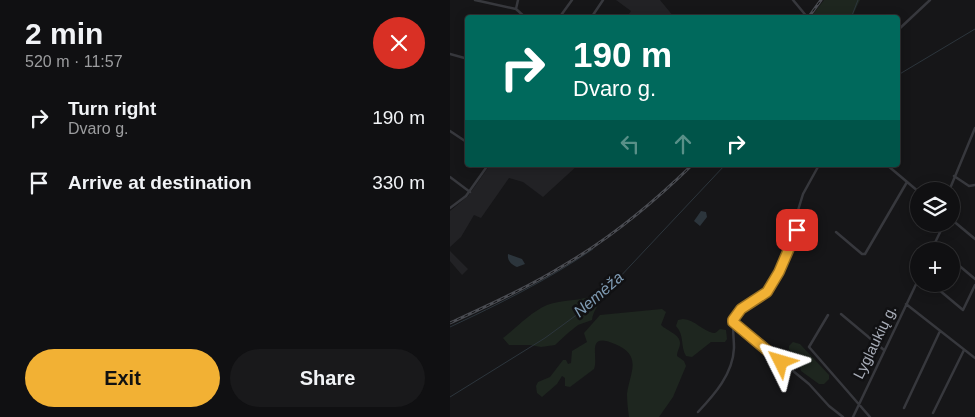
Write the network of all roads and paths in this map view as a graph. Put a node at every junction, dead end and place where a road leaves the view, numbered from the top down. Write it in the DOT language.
graph roads {
  1 [pos="476,0"];
  2 [pos="518,0"];
  3 [pos="572,0"];
  4 [pos="603,0"];
  5 [pos="793,0"];
  6 [pos="930,0"];
  7 [pos="516,9"];
  8 [pos="523,15"];
  9 [pos="561,15"];
  10 [pos="593,15"];
  11 [pos="806,15"];
  12 [pos="900,28"];
  13 [pos="450,54"];
  14 [pos="465,58"];
  15 [pos="975,128"];
  16 [pos="450,131"];
  17 [pos="465,141"];
  18 [pos="487,167"];
  19 [pos="818,167"];
  20 [pos="889,167"];
  21 [pos="954,176"];
  22 [pos="450,177"];
  23 [pos="907,182"];
  24 [pos="952,182"];
  25 [pos="910,184"];
  26 [pos="975,185"];
  27 [pos="470,192"];
  28 [pos="450,208"];
  29 [pos="960,226"];
  30 [pos="836,232"];
  31 [pos="975,239"];
  32 [pos="960,266"];
  33 [pos="975,279"];
  34 [pos="975,285"];
  35 [pos="912,292"];
  36 [pos="942,292"];
  37 [pos="906,304"];
  38 [pos="841,314"];
  39 [pos="828,315"];
  40 [pos="733,322"];
  41 [pos="940,331"];
  42 [pos="884,350"];
  43 [pos="964,350"];
  44 [pos="975,353"];
  45 [pos="974,358"];
  46 [pos="858,404"];
  47 [pos="904,408"];
  48 [pos="698,412"];
  49 [pos="933,413"];
  50 [pos="843,417"];
  51 [pos="854,417"];
  52 [pos="870,417"];
  1 -- 7 [label="street"];
  2 -- 7 [label="street"];
  3 -- 9 [label="street"];
  4 -- 10 [label="street"];
  5 -- 11 [label="street"];
  6 -- 12 [label="street"];
  7 -- 8 [label="street"];
  13 -- 14 [label="street"];
  15 -- 21 [label="street"];
  16 -- 17 [label="street"];
  18 -- 27 [label="street"];
  19 -- 40 [label="street"];
  20 -- 23 [label="street"];
  21 -- 24 [label="street"];
  21 -- 26 [label="street"];
  22 -- 27 [label="street"];
  23 -- 25 [label="street"];
  23 -- 30 [label="street"];
  27 -- 28 [label="street"];
  29 -- 31 [label="street"];
  32 -- 33 [label="street"];
  34 -- 36 [label="street"];
  35 -- 37 [label="street, Lyglaukių g."];
  37 -- 41 [label="street"];
  37 -- 42 [label="street, Lyglaukių g."];
  38 -- 42 [label="street"];
  39 -- 46 [label="street"];
  40 -- 48 [label="street"];
  40 -- 50 [label="street"];
  41 -- 43 [label="street"];
  41 -- 47 [label="street"];
  42 -- 46 [label="street, Lyglaukių g."];
  43 -- 45 [label="street"];
  43 -- 49 [label="street"];
  44 -- 45 [label="street"];
  46 -- 51 [label="street, Lyglaukių g."];
  46 -- 52 [label="street"];
}
